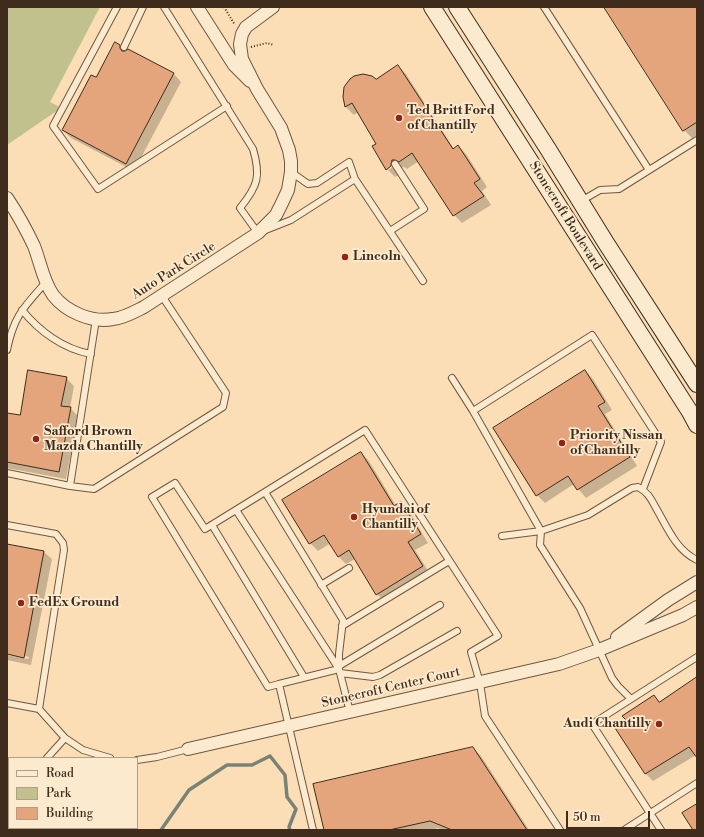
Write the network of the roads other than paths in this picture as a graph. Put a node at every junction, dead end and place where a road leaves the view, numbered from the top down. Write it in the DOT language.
graph roads {
  1 [pos="117,7"];
  2 [pos="143,7"];
  3 [pos="164,7"];
  4 [pos="197,7"];
  5 [pos="273,7"];
  6 [pos="432,7"];
  7 [pos="457,7"];
  8 [pos="544,7"];
  9 [pos="124,47"];
  10 [pos="257,89"];
  11 [pos="227,106"];
  12 [pos="697,140"];
  13 [pos="395,164"];
  14 [pos="649,170"];
  15 [pos="291,172"];
  16 [pos="355,179"];
  17 [pos="7,198"];
  18 [pos="580,201"];
  19 [pos="390,231"];
  20 [pos="258,233"];
  21 [pos="47,281"];
  22 [pos="423,281"];
  23 [pos="162,296"];
  24 [pos="22,310"];
  25 [pos="96,319"];
  26 [pos="7,350"];
  27 [pos="91,354"];
  28 [pos="452,378"];
  29 [pos="697,384"];
  30 [pos="473,411"];
  31 [pos="695,415"];
  32 [pos="7,473"];
  33 [pos="70,486"];
  34 [pos="643,489"];
  35 [pos="265,492"];
  36 [pos="236,510"];
  37 [pos="7,525"];
  38 [pos="212,525"];
  39 [pos="541,531"];
  40 [pos="502,536"];
  41 [pos="697,560"];
  42 [pos="449,561"];
  43 [pos="349,568"];
  44 [pos="697,582"];
  45 [pos="321,585"];
  46 [pos="440,605"];
  47 [pos="697,607"];
  48 [pos="342,626"];
  49 [pos="458,631"];
  50 [pos="600,650"];
  51 [pos="697,657"];
  52 [pos="340,669"];
  53 [pos="304,677"];
  54 [pos="480,683"];
  55 [pos="279,684"];
  56 [pos="631,699"];
  57 [pos="7,703"];
  58 [pos="39,709"];
  59 [pos="350,712"];
  60 [pos="289,726"];
  61 [pos="65,738"];
  62 [pos="188,749"];
  63 [pos="48,757"];
  64 [pos="107,757"];
  65 [pos="138,760"];
  66 [pos="697,783"];
  67 [pos="650,813"];
  68 [pos="313,830"];
  69 [pos="560,830"];
  70 [pos="624,830"];
  71 [pos="661,830"];
  1 -- 11 [label="lane"];
  2 -- 9 [label="lane"];
  3 -- 11 [label="lane"];
  4 -- 10 [label="street, Auto Park Circle"];
  5 -- 10 [label="street, Auto Park Circle"];
  6 -- 31 [label="main road, Stonecroft Boulevard"];
  7 -- 18 [label="main road, Stonecroft Boulevard"];
  8 -- 14 [label="lane"];
  10 -- 15 [label="street, Auto Park Circle"];
  11 -- 20 [label="lane"];
  12 -- 14 [label="lane"];
  13 -- 19 [label="lane"];
  14 -- 18 [label="lane"];
  15 -- 16 [label="lane"];
  15 -- 20 [label="street, Auto Park Circle"];
  16 -- 19 [label="lane"];
  16 -- 20 [label="lane"];
  17 -- 21 [label="street, Auto Park Circle"];
  18 -- 29 [label="main road, Stonecroft Boulevard"];
  19 -- 22 [label="lane"];
  20 -- 23 [label="street, Auto Park Circle"];
  21 -- 24 [label="lane"];
  21 -- 25 [label="street, Auto Park Circle"];
  23 -- 25 [label="street, Auto Park Circle"];
  23 -- 33 [label="lane"];
  24 -- 26 [label="lane"];
  24 -- 27 [label="lane"];
  25 -- 27 [label="lane"];
  27 -- 33 [label="lane"];
  28 -- 30 [label="lane"];
  30 -- 34 [label="lane"];
  30 -- 39 [label="lane"];
  32 -- 33 [label="lane"];
  34 -- 39 [label="lane"];
  34 -- 41 [label="lane"];
  35 -- 36 [label="lane"];
  35 -- 42 [label="lane"];
  35 -- 45 [label="lane"];
  36 -- 38 [label="lane"];
  36 -- 52 [label="lane"];
  37 -- 58 [label="lane"];
  38 -- 53 [label="lane"];
  38 -- 55 [label="lane"];
  39 -- 40 [label="lane"];
  39 -- 50 [label="lane"];
  42 -- 48 [label="lane"];
  42 -- 54 [label="lane"];
  43 -- 45 [label="lane"];
  44 -- 50 [label="street, Stonecroft Center Court"];
  45 -- 48 [label="lane"];
  46 -- 52 [label="lane"];
  47 -- 50 [label="street, Stonecroft Center Court"];
  48 -- 52 [label="lane"];
  49 -- 52 [label="lane"];
  50 -- 54 [label="street, Stonecroft Center Court"];
  50 -- 56 [label="lane"];
  51 -- 56 [label="lane"];
  52 -- 53 [label="lane"];
  52 -- 59 [label="lane"];
  53 -- 55 [label="lane"];
  54 -- 59 [label="street, Stonecroft Center Court"];
  54 -- 69 [label="lane"];
  55 -- 60 [label="lane"];
  56 -- 67 [label="lane"];
  57 -- 58 [label="lane"];
  58 -- 61 [label="lane"];
  59 -- 60 [label="street, Stonecroft Center Court"];
  60 -- 62 [label="street, Stonecroft Center Court"];
  60 -- 68 [label="lane"];
  61 -- 63 [label="lane"];
  61 -- 64 [label="lane"];
  62 -- 65 [label="lane"];
  66 -- 67 [label="lane"];
  67 -- 70 [label="lane"];
  67 -- 71 [label="lane"];
}
